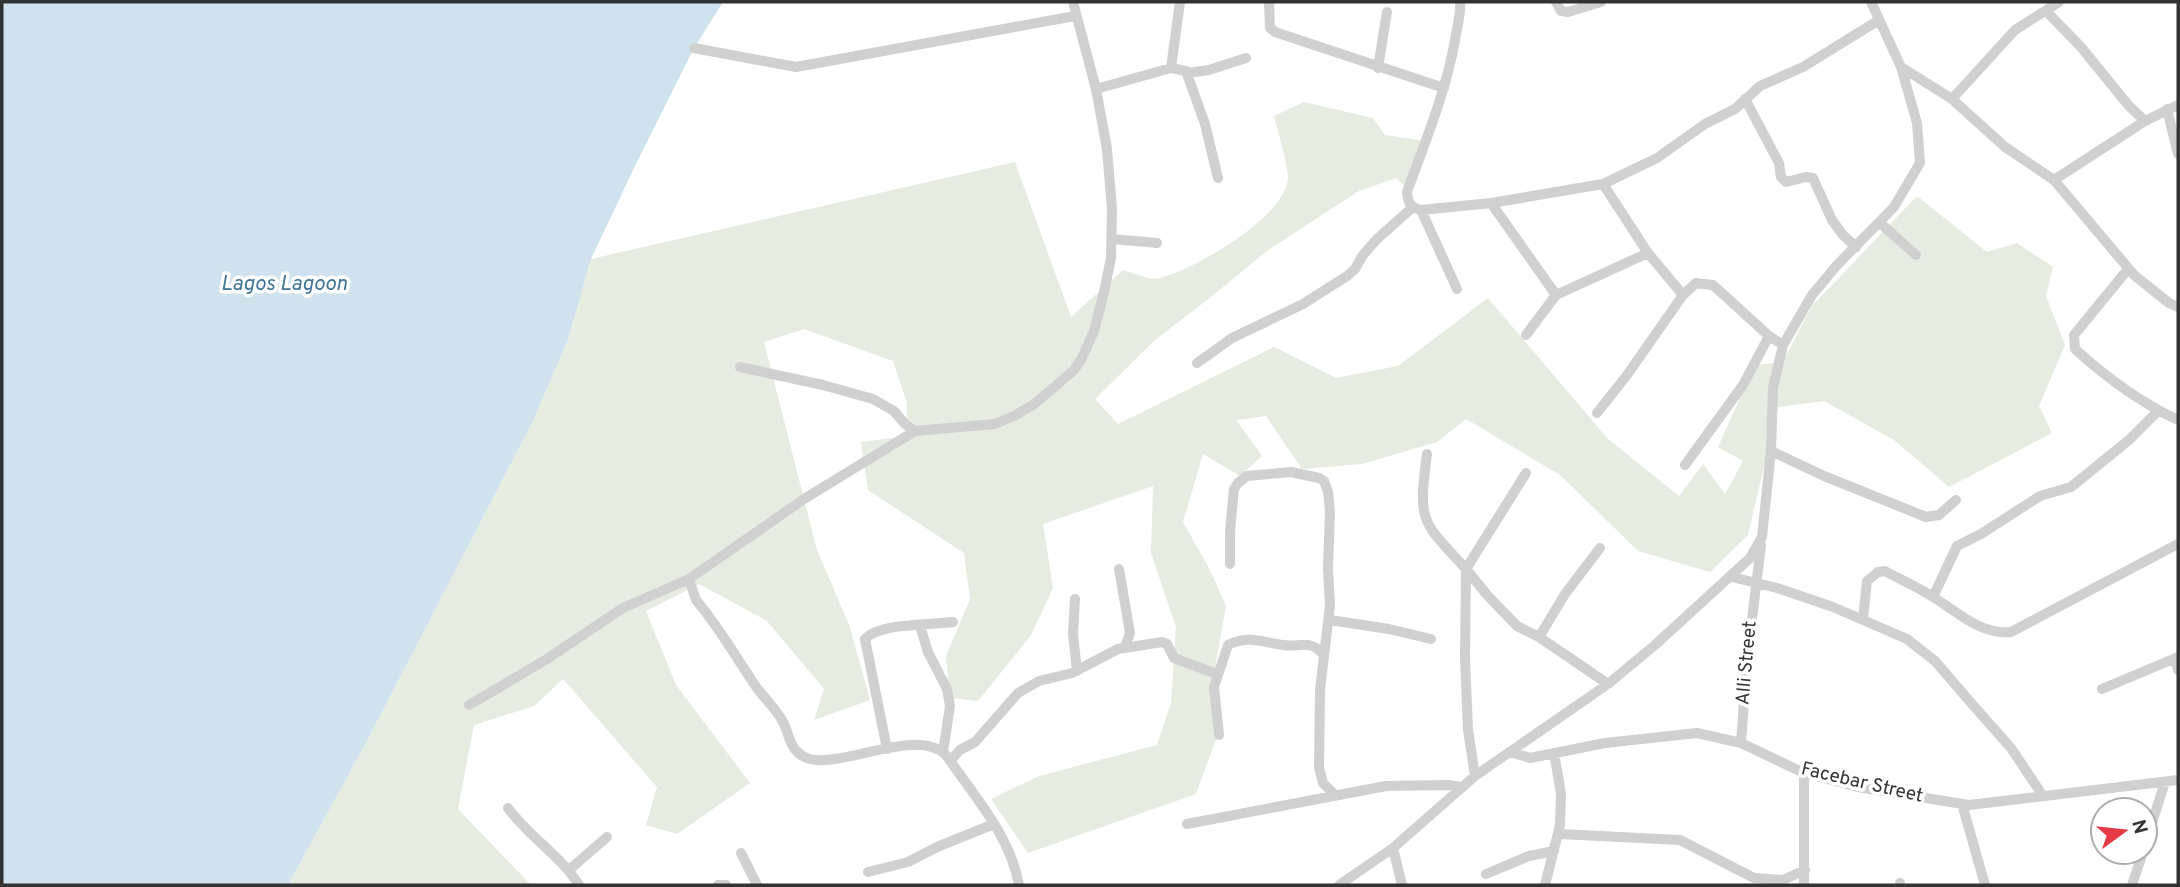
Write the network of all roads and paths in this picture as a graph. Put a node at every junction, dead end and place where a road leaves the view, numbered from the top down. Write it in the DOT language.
graph roads {
  1 [pos="1073,2"];
  2 [pos="1180,2"];
  3 [pos="1269,2"];
  4 [pos="1460,2"];
  5 [pos="1556,2"];
  6 [pos="1601,2"];
  7 [pos="1871,2"];
  8 [pos="2059,2"];
  9 [pos="2046,11"];
  10 [pos="1387,12"];
  11 [pos="1075,16"];
  12 [pos="1879,20"];
  13 [pos="694,48"];
  14 [pos="1246,58"];
  15 [pos="1901,66"];
  16 [pos="1171,68"];
  17 [pos="1378,68"];
  18 [pos="1188,73"];
  19 [pos="1444,88"];
  20 [pos="1096,89"];
  21 [pos="1745,99"];
  22 [pos="1951,99"];
  23 [pos="2178,104"];
  24 [pos="2166,109"];
  25 [pos="2145,121"];
  26 [pos="2178,154"];
  27 [pos="1218,178"];
  28 [pos="2054,180"];
  29 [pos="1603,184"];
  30 [pos="1491,203"];
  31 [pos="1416,209"];
  32 [pos="1880,223"];
  33 [pos="1112,239"];
  34 [pos="1157,243"];
  35 [pos="1856,247"];
  36 [pos="1648,253"];
  37 [pos="1916,255"];
  38 [pos="2128,269"];
  39 [pos="1457,289"];
  40 [pos="1556,295"];
  41 [pos="1683,295"];
  42 [pos="2178,307"];
  43 [pos="1526,335"];
  44 [pos="1769,336"];
  45 [pos="1783,345"];
  46 [pos="1197,363"];
  47 [pos="740,368"];
  48 [pos="2158,411"];
  49 [pos="1597,413"];
  50 [pos="2178,420"];
  51 [pos="915,431"];
  52 [pos="1770,451"];
  53 [pos="1427,454"];
  54 [pos="1685,465"];
  55 [pos="1526,473"];
  56 [pos="1956,500"];
  57 [pos="1762,537"];
  58 [pos="2178,544"];
  59 [pos="1600,548"];
  60 [pos="1230,564"];
  61 [pos="1118,569"];
  62 [pos="1466,569"];
  63 [pos="1732,576"];
  64 [pos="689,579"];
  65 [pos="1755,583"];
  66 [pos="1933,597"];
  67 [pos="1075,600"];
  68 [pos="1863,619"];
  69 [pos="1330,621"];
  70 [pos="953,622"];
  71 [pos="920,626"];
  72 [pos="1539,637"];
  73 [pos="1431,639"];
  74 [pos="1125,647"];
  75 [pos="1324,655"];
  76 [pos="2177,657"];
  77 [pos="2178,670"];
  78 [pos="1077,671"];
  79 [pos="1217,674"];
  80 [pos="1608,684"];
  81 [pos="2102,689"];
  82 [pos="469,705"];
  83 [pos="1219,735"];
  84 [pos="1741,743"];
  85 [pos="887,749"];
  86 [pos="943,752"];
  87 [pos="1511,752"];
  88 [pos="1555,753"];
  89 [pos="950,761"];
  90 [pos="1804,773"];
  91 [pos="1475,776"];
  92 [pos="2178,780"];
  93 [pos="2165,782"];
  94 [pos="1461,787"];
  95 [pos="1335,795"];
  96 [pos="2043,796"];
  97 [pos="2159,801"];
  98 [pos="1962,804"];
  99 [pos="508,808"];
  100 [pos="995,824"];
  101 [pos="1187,824"];
  102 [pos="1559,834"];
  103 [pos="607,837"];
  104 [pos="1393,848"];
  105 [pos="1554,851"];
  106 [pos="741,853"];
  107 [pos="2138,866"];
  108 [pos="569,870"];
  109 [pos="1805,870"];
  110 [pos="868,872"];
  111 [pos="1486,874"];
  112 [pos="579,885"];
  113 [pos="718,885"];
  114 [pos="726,885"];
  115 [pos="757,885"];
  116 [pos="1019,885"];
  117 [pos="1339,885"];
  118 [pos="1402,885"];
  119 [pos="1545,885"];
  120 [pos="1804,885"];
  121 [pos="1984,885"];
  122 [pos="2132,885"];
  1 -- 11 [label="street"];
  2 -- 16 [label="street"];
  3 -- 17 [label="street"];
  4 -- 19 [label="street"];
  5 -- 6 [label="street"];
  7 -- 12 [label="street, Alli Street"];
  8 -- 9 [label="street"];
  9 -- 22 [label="street"];
  9 -- 25 [label="street"];
  10 -- 17 [label="street"];
  11 -- 13 [label="street"];
  11 -- 20 [label="street"];
  12 -- 15 [label="street, Alli Street"];
  12 -- 21 [label="street"];
  14 -- 18 [label="street"];
  15 -- 22 [label="street"];
  15 -- 32 [label="street, Alli Street"];
  16 -- 18 [label="street"];
  16 -- 20 [label="street"];
  17 -- 19 [label="street"];
  18 -- 27 [label="street"];
  19 -- 31 [label="street"];
  20 -- 33 [label="street"];
  21 -- 29 [label="street"];
  21 -- 35 [label="street"];
  22 -- 28 [label="street"];
  23 -- 24 [label="street"];
  24 -- 25 [label="street"];
  24 -- 26 [label="street"];
  25 -- 28 [label="street"];
  28 -- 38 [label="street"];
  29 -- 30 [label="street"];
  29 -- 36 [label="street"];
  30 -- 31 [label="street"];
  30 -- 40 [label="street"];
  31 -- 39 [label="street"];
  31 -- 46 [label="street"];
  32 -- 35 [label="street, Alli Street"];
  32 -- 37 [label="street"];
  33 -- 34 [label="street"];
  33 -- 51 [label="street"];
  35 -- 45 [label="street, Alli Street"];
  36 -- 40 [label="street"];
  36 -- 41 [label="street"];
  38 -- 42 [label="street"];
  38 -- 48 [label="street"];
  40 -- 43 [label="street"];
  41 -- 44 [label="street"];
  41 -- 49 [label="street"];
  44 -- 45 [label="street"];
  44 -- 54 [label="street"];
  45 -- 52 [label="street, Alli Street"];
  47 -- 51 [label="street"];
  48 -- 50 [label="street"];
  48 -- 66 [label="street"];
  51 -- 64 [label="street"];
  52 -- 56 [label="street"];
  52 -- 57 [label="street, Alli Street"];
  53 -- 62 [label="street"];
  55 -- 62 [label="street"];
  57 -- 63 [label="street"];
  57 -- 65 [label="street, Alli Street"];
  58 -- 66 [label="street"];
  59 -- 72 [label="street"];
  60 -- 69 [label="street"];
  61 -- 74 [label="street"];
  62 -- 72 [label="street"];
  62 -- 91 [label="street"];
  63 -- 65 [label="street"];
  63 -- 80 [label="street"];
  64 -- 82 [label="street"];
  64 -- 85 [label="street"];
  65 -- 68 [label="street"];
  65 -- 84 [label="street, Alli Street"];
  66 -- 68 [label="street"];
  67 -- 78 [label="street"];
  68 -- 96 [label="street"];
  69 -- 73 [label="street"];
  69 -- 75 [label="street"];
  70 -- 71 [label="street"];
  71 -- 85 [label="street"];
  71 -- 86 [label="street"];
  72 -- 80 [label="street"];
  74 -- 78 [label="street"];
  74 -- 79 [label="street"];
  75 -- 79 [label="street"];
  75 -- 95 [label="street"];
  76 -- 77 [label="street"];
  76 -- 81 [label="street"];
  78 -- 89 [label="street"];
  79 -- 83 [label="street"];
  80 -- 87 [label="street"];
  84 -- 88 [label="street, Facebar Street"];
  84 -- 90 [label="street, Facebar Street"];
  85 -- 86 [label="street"];
  86 -- 89 [label="street"];
  87 -- 88 [label="street, Facebar Street"];
  87 -- 91 [label="street"];
  88 -- 102 [label="street"];
  89 -- 100 [label="street"];
  90 -- 98 [label="street, Facebar Street"];
  90 -- 109 [label="street"];
  91 -- 94 [label="street"];
  92 -- 93 [label="street, Facebar Street"];
  93 -- 96 [label="street, Facebar Street"];
  93 -- 97 [label="street"];
  94 -- 95 [label="street"];
  94 -- 104 [label="street"];
  95 -- 101 [label="street"];
  96 -- 98 [label="street, Facebar Street"];
  98 -- 121 [label="street"];
  99 -- 108 [label="street"];
  100 -- 110 [label="street"];
  100 -- 116 [label="street"];
  102 -- 105 [label="street"];
  102 -- 109 [label="street"];
  103 -- 108 [label="street"];
  104 -- 117 [label="street"];
  104 -- 118 [label="street"];
  105 -- 111 [label="street"];
  105 -- 119 [label="street"];
  106 -- 115 [label="street"];
  107 -- 122 [label="street"];
  108 -- 112 [label="street"];
  109 -- 120 [label="street"];
  113 -- 114 [label="street"];
}
